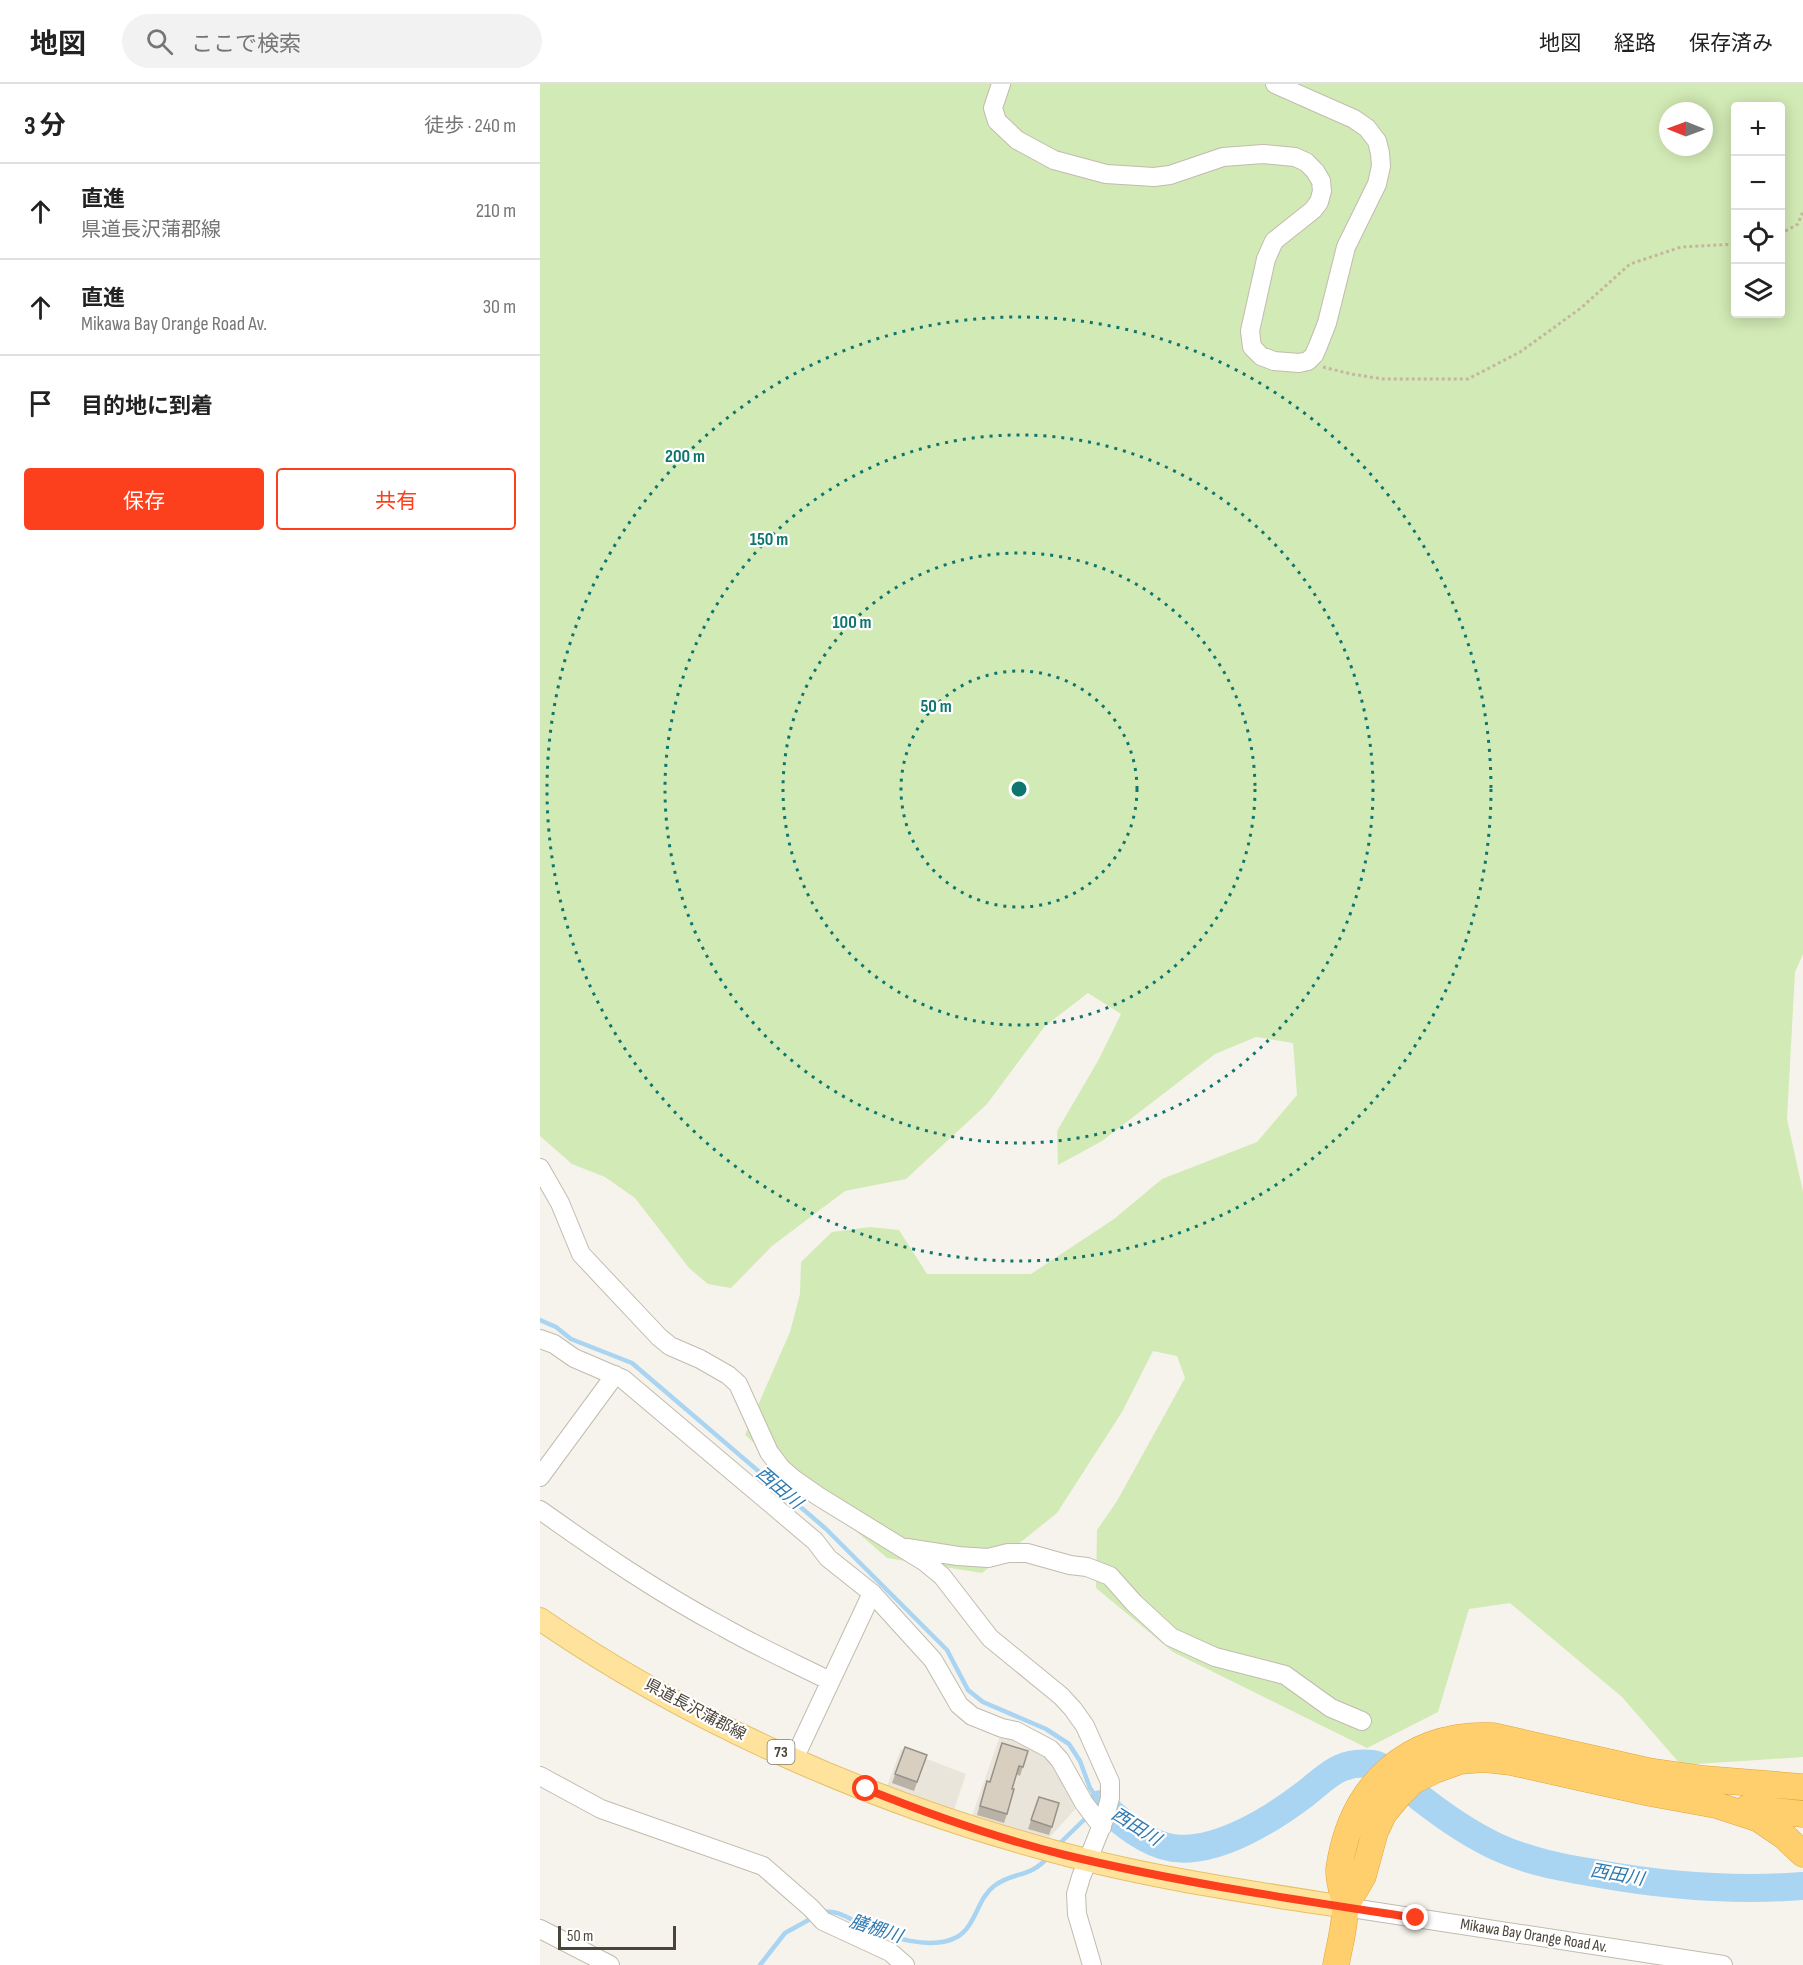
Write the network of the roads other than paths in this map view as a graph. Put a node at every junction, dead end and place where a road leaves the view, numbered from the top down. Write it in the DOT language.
graph roads {
  1 [pos="1001,84"];
  2 [pos="1275,84"];
  3 [pos="540,1168"];
  4 [pos="540,1339"];
  5 [pos="615,1375"];
  6 [pos="540,1476"];
  7 [pos="540,1510"];
  8 [pos="905,1548"];
  9 [pos="872,1593"];
  10 [pos="540,1619"];
  11 [pos="830,1681"];
  12 [pos="1362,1721"];
  13 [pos="794,1759"];
  14 [pos="540,1776"];
  15 [pos="1803,1779"];
  16 [pos="1756,1785"];
  17 [pos="1803,1787"];
  18 [pos="1716,1805"];
  19 [pos="1803,1814"];
  20 [pos="1097,1818"];
  21 [pos="1803,1854"];
  22 [pos="1088,1860"];
  23 [pos="1345,1907"];
  24 [pos="540,1929"];
  25 [pos="610,1965"];
  26 [pos="905,1965"];
  27 [pos="1092,1965"];
  28 [pos="1336,1965"];
  29 [pos="1723,1965"];
  1 -- 2 [label="street"];
  3 -- 8 [label="street"];
  4 -- 5 [label="street"];
  5 -- 6 [label="street"];
  5 -- 9 [label="street"];
  7 -- 11 [label="street"];
  8 -- 12 [label="street"];
  8 -- 20 [label="street"];
  9 -- 11 [label="street"];
  9 -- 20 [label="street"];
  10 -- 13 [label="main road, 県道長沢蒲郡線 / 73"];
  11 -- 13 [label="street"];
  13 -- 22 [label="main road, 県道長沢蒲郡線 / 73"];
  14 -- 26 [label="street"];
  15 -- 16 [label="highway"];
  16 -- 17 [label="highway"];
  16 -- 23 [label="highway"];
  18 -- 19 [label="highway"];
  18 -- 21 [label="highway"];
  18 -- 23 [label="highway"];
  20 -- 22 [label="street"];
  22 -- 23 [label="main road, 県道長沢蒲郡線 / 73"];
  22 -- 27 [label="street"];
  23 -- 28 [label="highway"];
  23 -- 29 [label="street, Mikawa Bay Orange Road Av."];
  24 -- 25 [label="street"];
}
